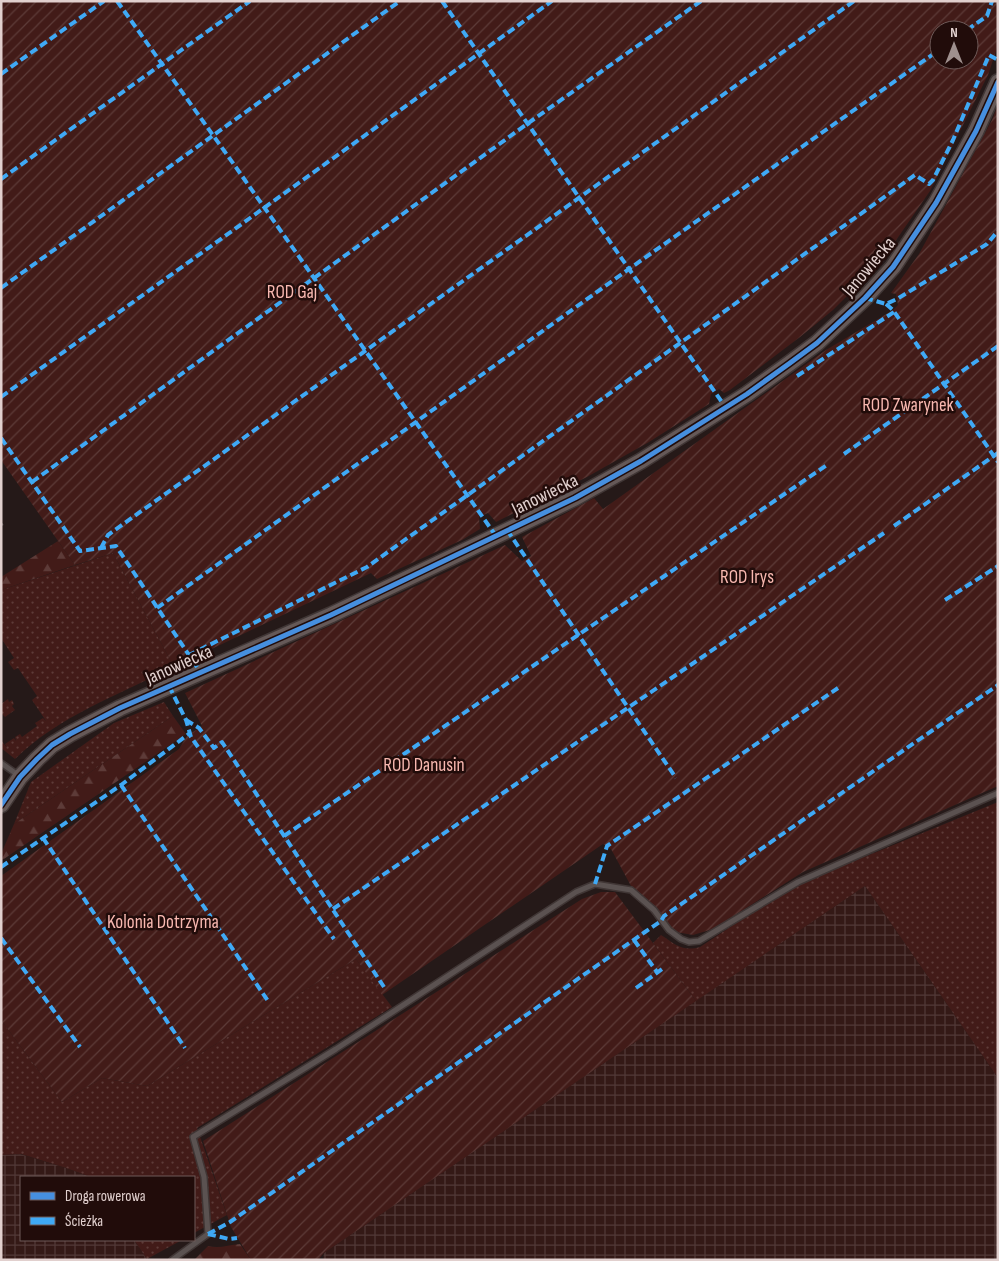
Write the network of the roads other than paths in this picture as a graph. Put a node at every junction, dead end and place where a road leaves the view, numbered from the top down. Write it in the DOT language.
graph roads {
  1 [pos="998,82"];
  2 [pos="1,763"];
  3 [pos="20,777"];
  4 [pos="998,793"];
  5 [pos="1,805"];
  6 [pos="172,1260"];
  1 -- 3 [label="street, Janowiecka"];
  2 -- 3 [label="lane"];
  3 -- 5 [label="street, Janowiecka"];
  4 -- 6 [label="lane"];
}
